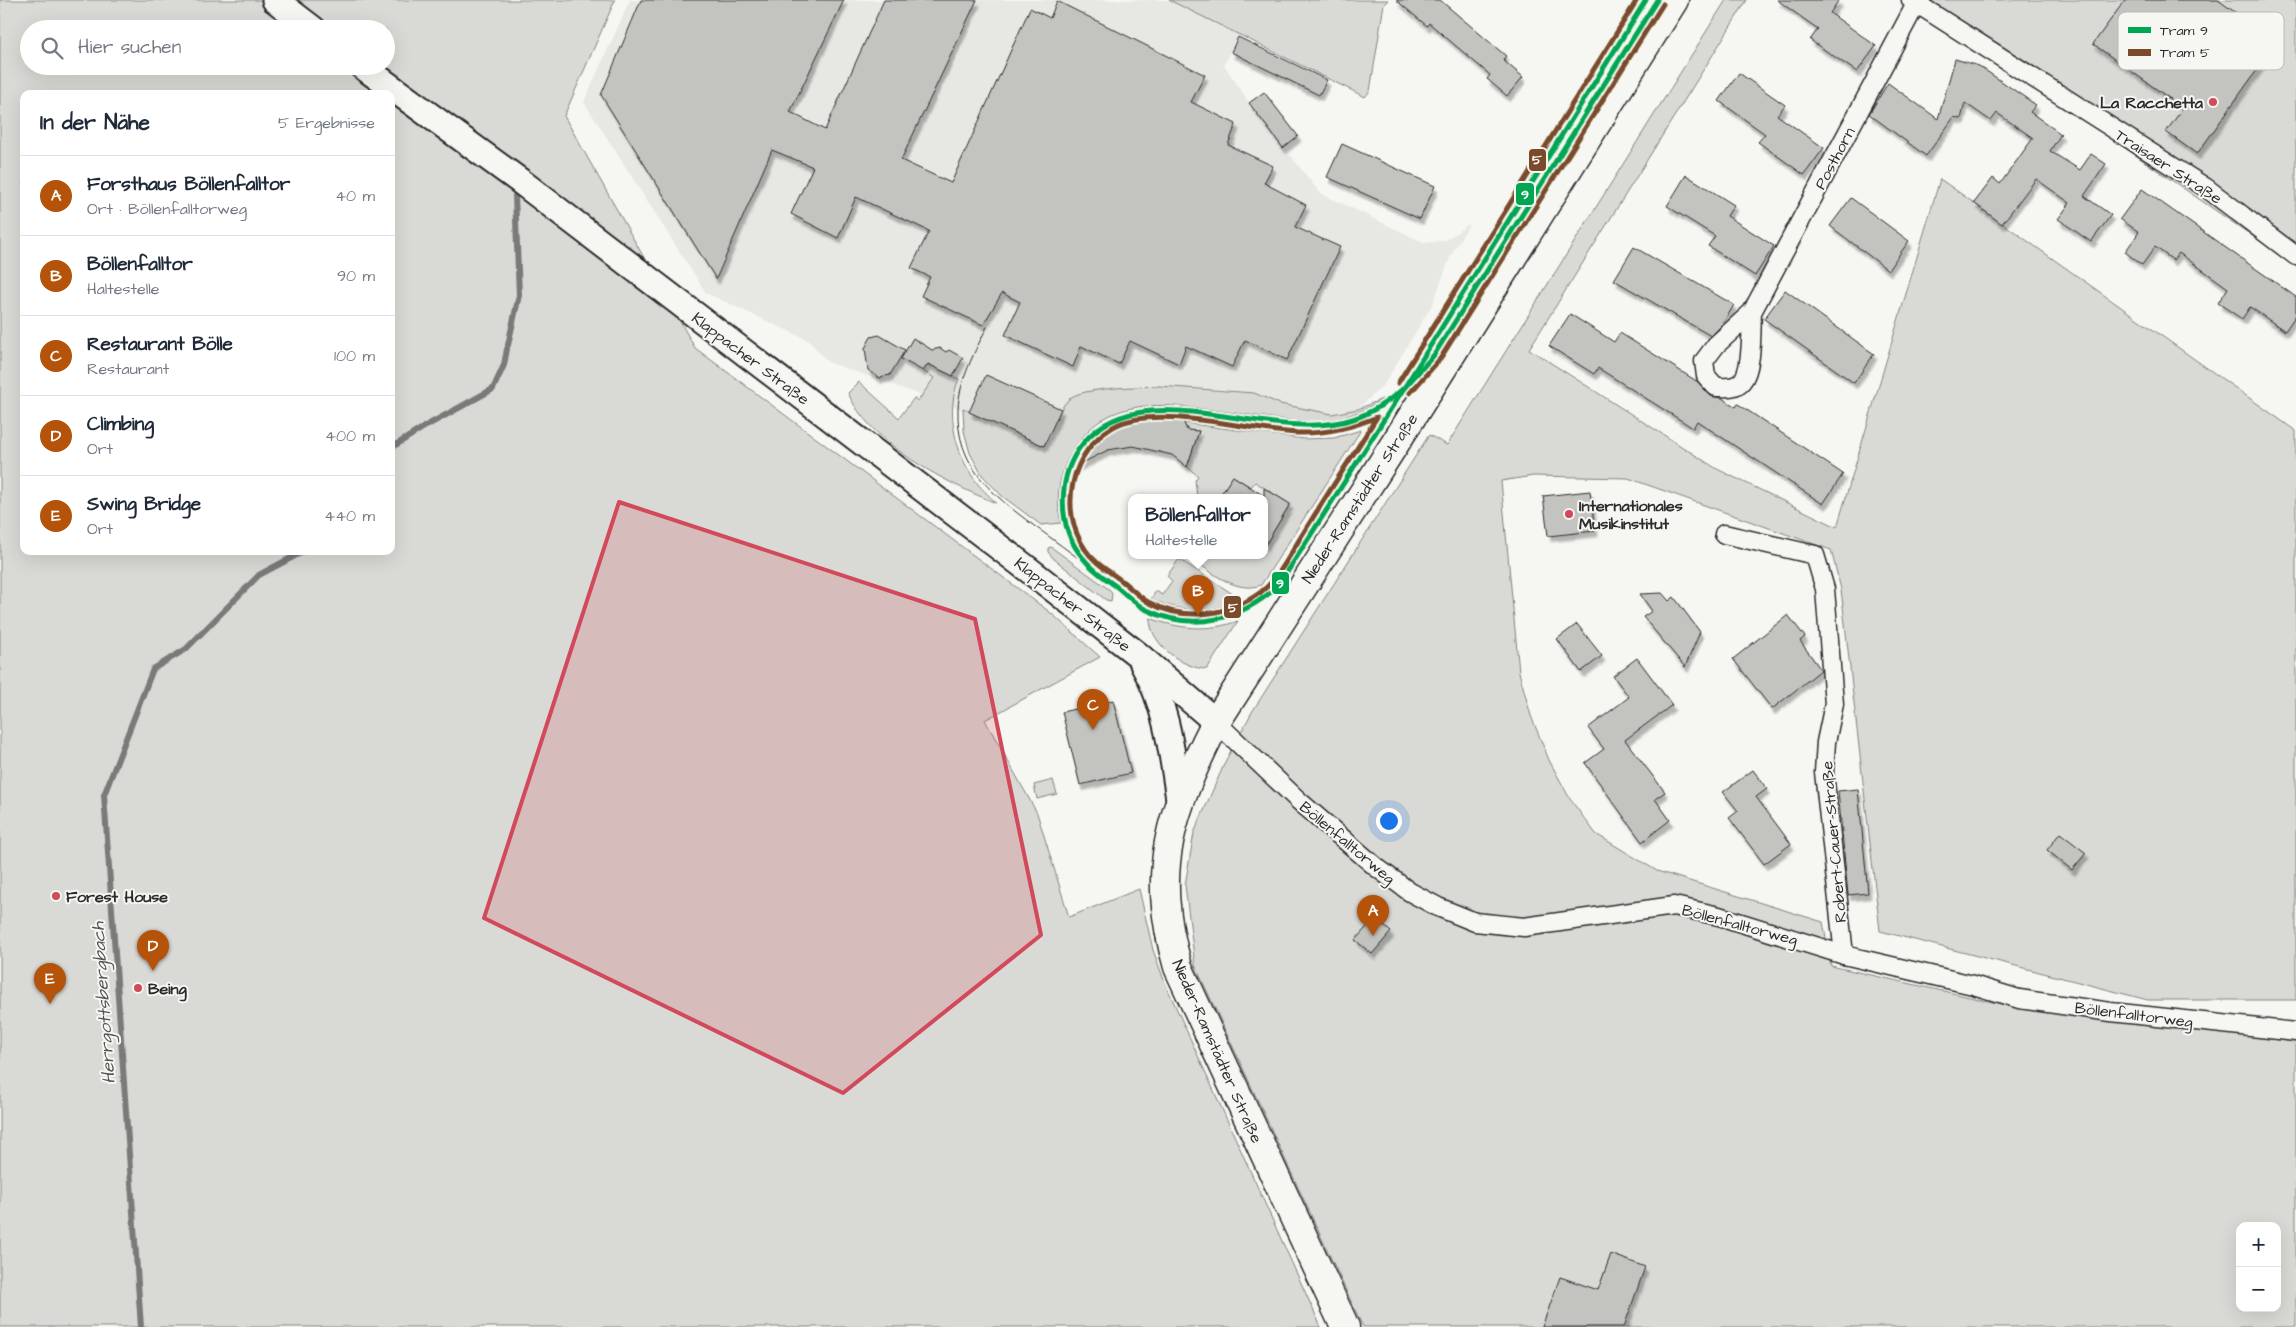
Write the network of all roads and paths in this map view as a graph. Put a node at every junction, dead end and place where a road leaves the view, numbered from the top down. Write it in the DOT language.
graph roads {
  1 [pos="275,0"];
  2 [pos="1674,0"];
  3 [pos="1913,2"];
  4 [pos="301,20"];
  5 [pos="374,75"];
  6 [pos="395,90"];
  7 [pos="395,90"];
  8 [pos="2296,256"];
  9 [pos="1752,312"];
  10 [pos="1724,534"];
  11 [pos="1137,654"];
  12 [pos="1216,722"];
  13 [pos="1180,799"];
  14 [pos="1844,955"];
  15 [pos="2296,1032"];
  16 [pos="1345,1327"];
  1 -- 4 [label="main road"];
  2 -- 12 [label="main road, Nieder-Ramstädter Straße"];
  3 -- 8 [label="street, Traisaer Straße"];
  3 -- 9 [label="street, Posthorn"];
  5 -- 6 [label="main road, Klappacher Straße"];
  7 -- 11 [label="main road, Klappacher Straße"];
  10 -- 14 [label="street, Robert-Cauer-Straße"];
  11 -- 12 [label="main road, Klappacher Straße"];
  11 -- 13 [label="main road, Klappacher Straße"];
  12 -- 13 [label="main road, Nieder-Ramstädter Straße"];
  12 -- 14 [label="street, Böllenfalltorweg"];
  13 -- 16 [label="main road, Nieder-Ramstädter Straße"];
  14 -- 15 [label="street, Böllenfalltorweg"];
}
